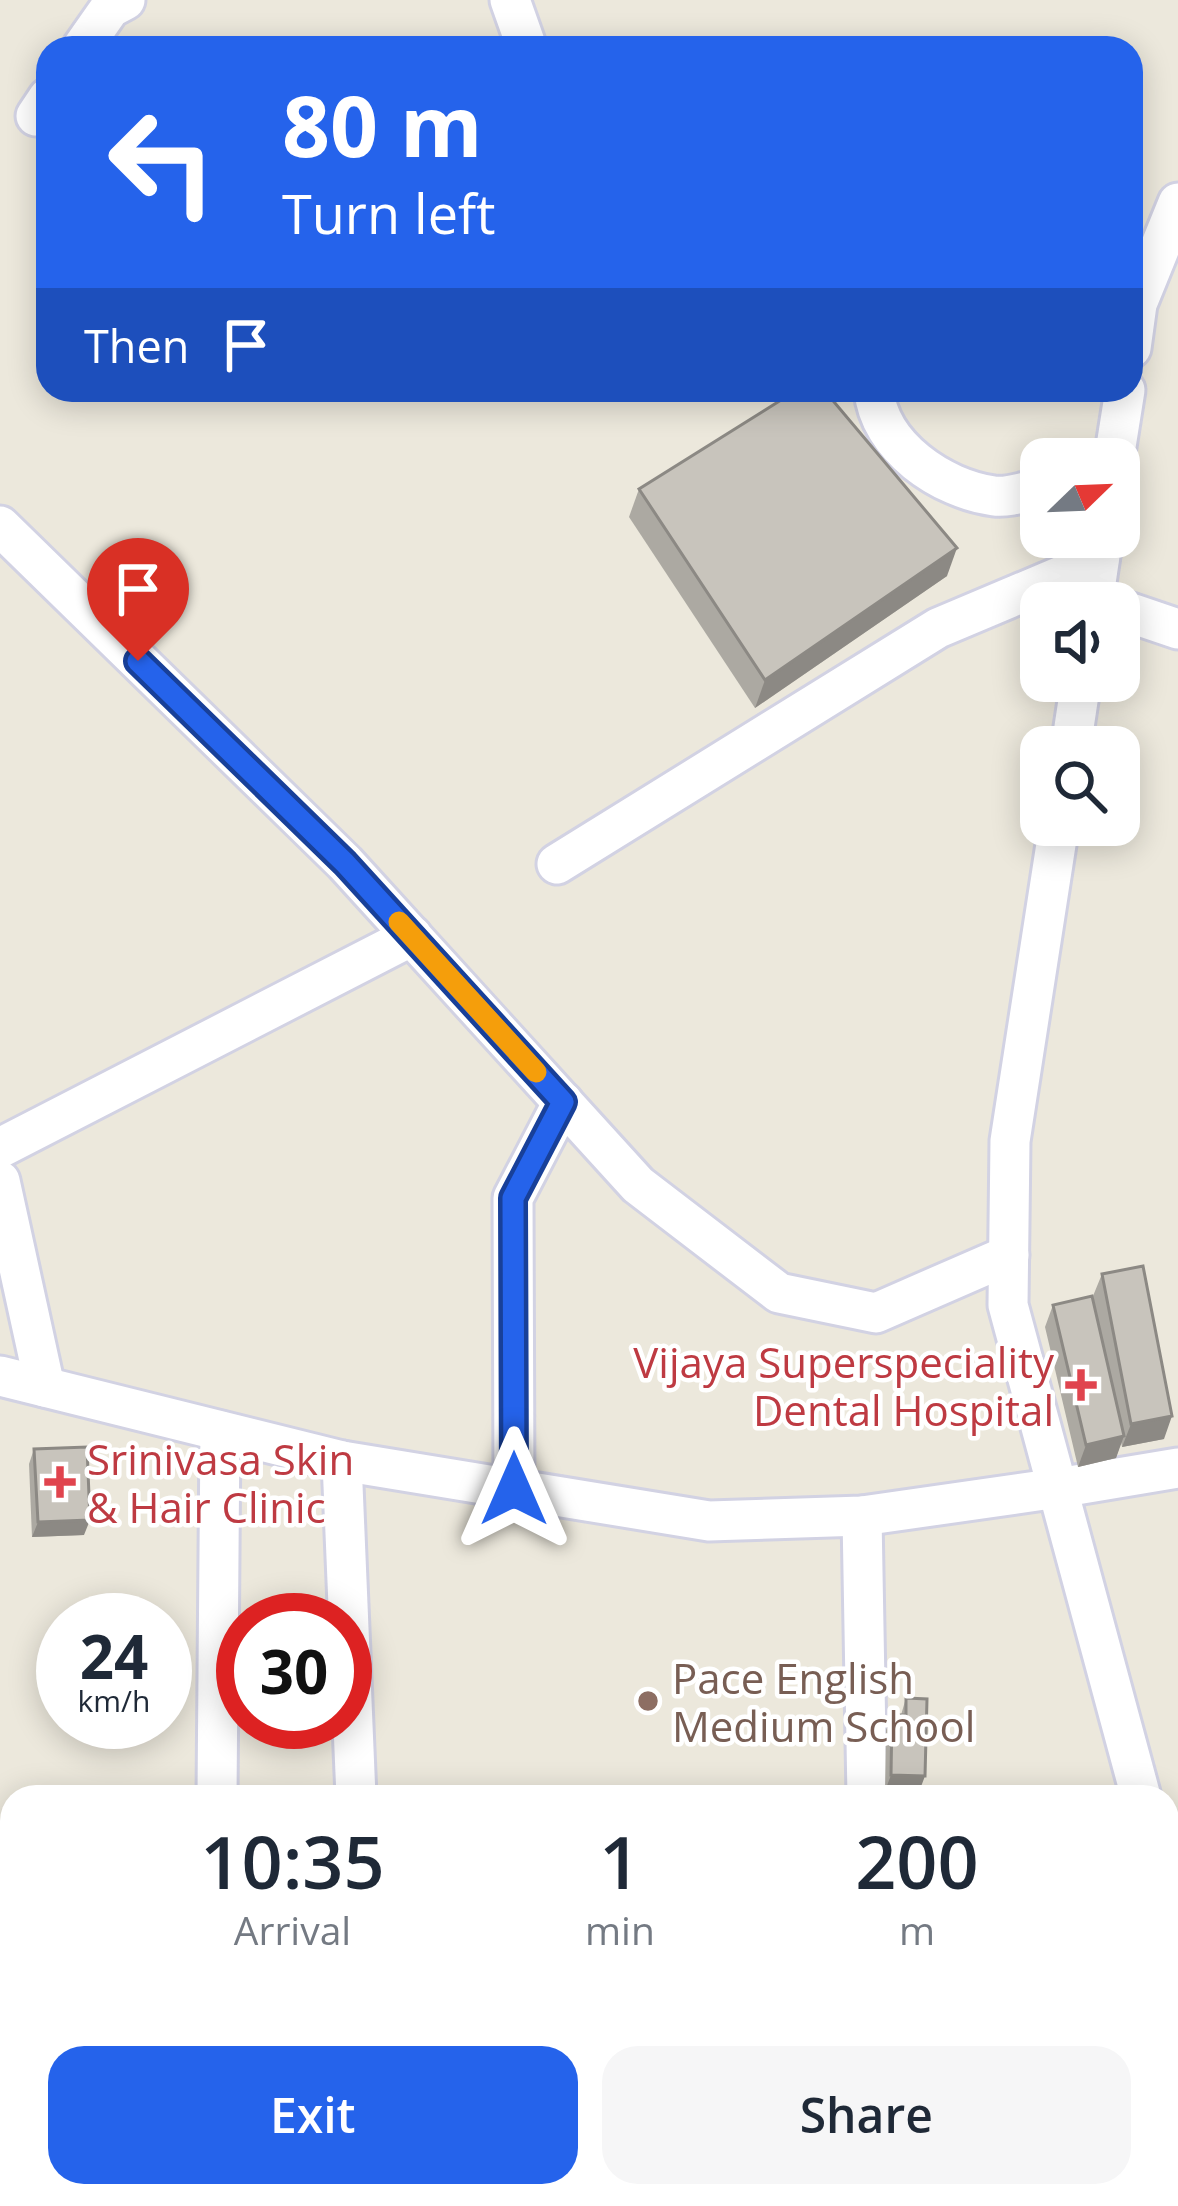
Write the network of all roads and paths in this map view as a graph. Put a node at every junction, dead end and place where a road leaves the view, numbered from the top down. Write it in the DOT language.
graph roads {
  1 [pos="125,0"];
  2 [pos="510,0"];
  3 [pos="90,36"];
  4 [pos="523,36"];
  5 [pos="1178,203"];
  6 [pos="1143,289"];
  7 [pos="875,402"];
  8 [pos="1123,402"];
  9 [pos="1117,438"];
  10 [pos="1020,492"];
  11 [pos="0,526"];
  12 [pos="1081,558"];
  13 [pos="1140,617"];
  14 [pos="1178,629"];
  15 [pos="1056,846"];
  16 [pos="557,864"];
  17 [pos="412,936"];
  18 [pos="563,1102"];
  19 [pos="0,1148"];
  20 [pos="0,1181"];
  21 [pos="1009,1256"];
  22 [pos="0,1376"];
  23 [pos="45,1388"];
  24 [pos="220,1431"];
  25 [pos="342,1461"];
  26 [pos="1178,1468"];
  27 [pos="1058,1488"];
  28 [pos="514,1489"];
  29 [pos="862,1516"];
  30 [pos="217,1785"];
  31 [pos="356,1785"];
  32 [pos="867,1785"];
  33 [pos="1138,1785"];
  1 -- 3 [label="street"];
  2 -- 4 [label="street"];
  5 -- 6 [label="street"];
  7 -- 10 [label="street"];
  8 -- 9 [label="street"];
  11 -- 17 [label="street"];
  12 -- 16 [label="street"];
  13 -- 14 [label="street"];
  15 -- 21 [label="street"];
  17 -- 18 [label="street"];
  17 -- 19 [label="street"];
  18 -- 21 [label="street"];
  18 -- 28 [label="street"];
  20 -- 23 [label="street"];
  21 -- 27 [label="street"];
  22 -- 23 [label="street"];
  23 -- 24 [label="street"];
  24 -- 25 [label="street"];
  24 -- 30 [label="street"];
  25 -- 28 [label="street"];
  25 -- 31 [label="street"];
  26 -- 27 [label="street"];
  27 -- 29 [label="street"];
  27 -- 33 [label="street"];
  28 -- 29 [label="street"];
  29 -- 32 [label="street"];
}
